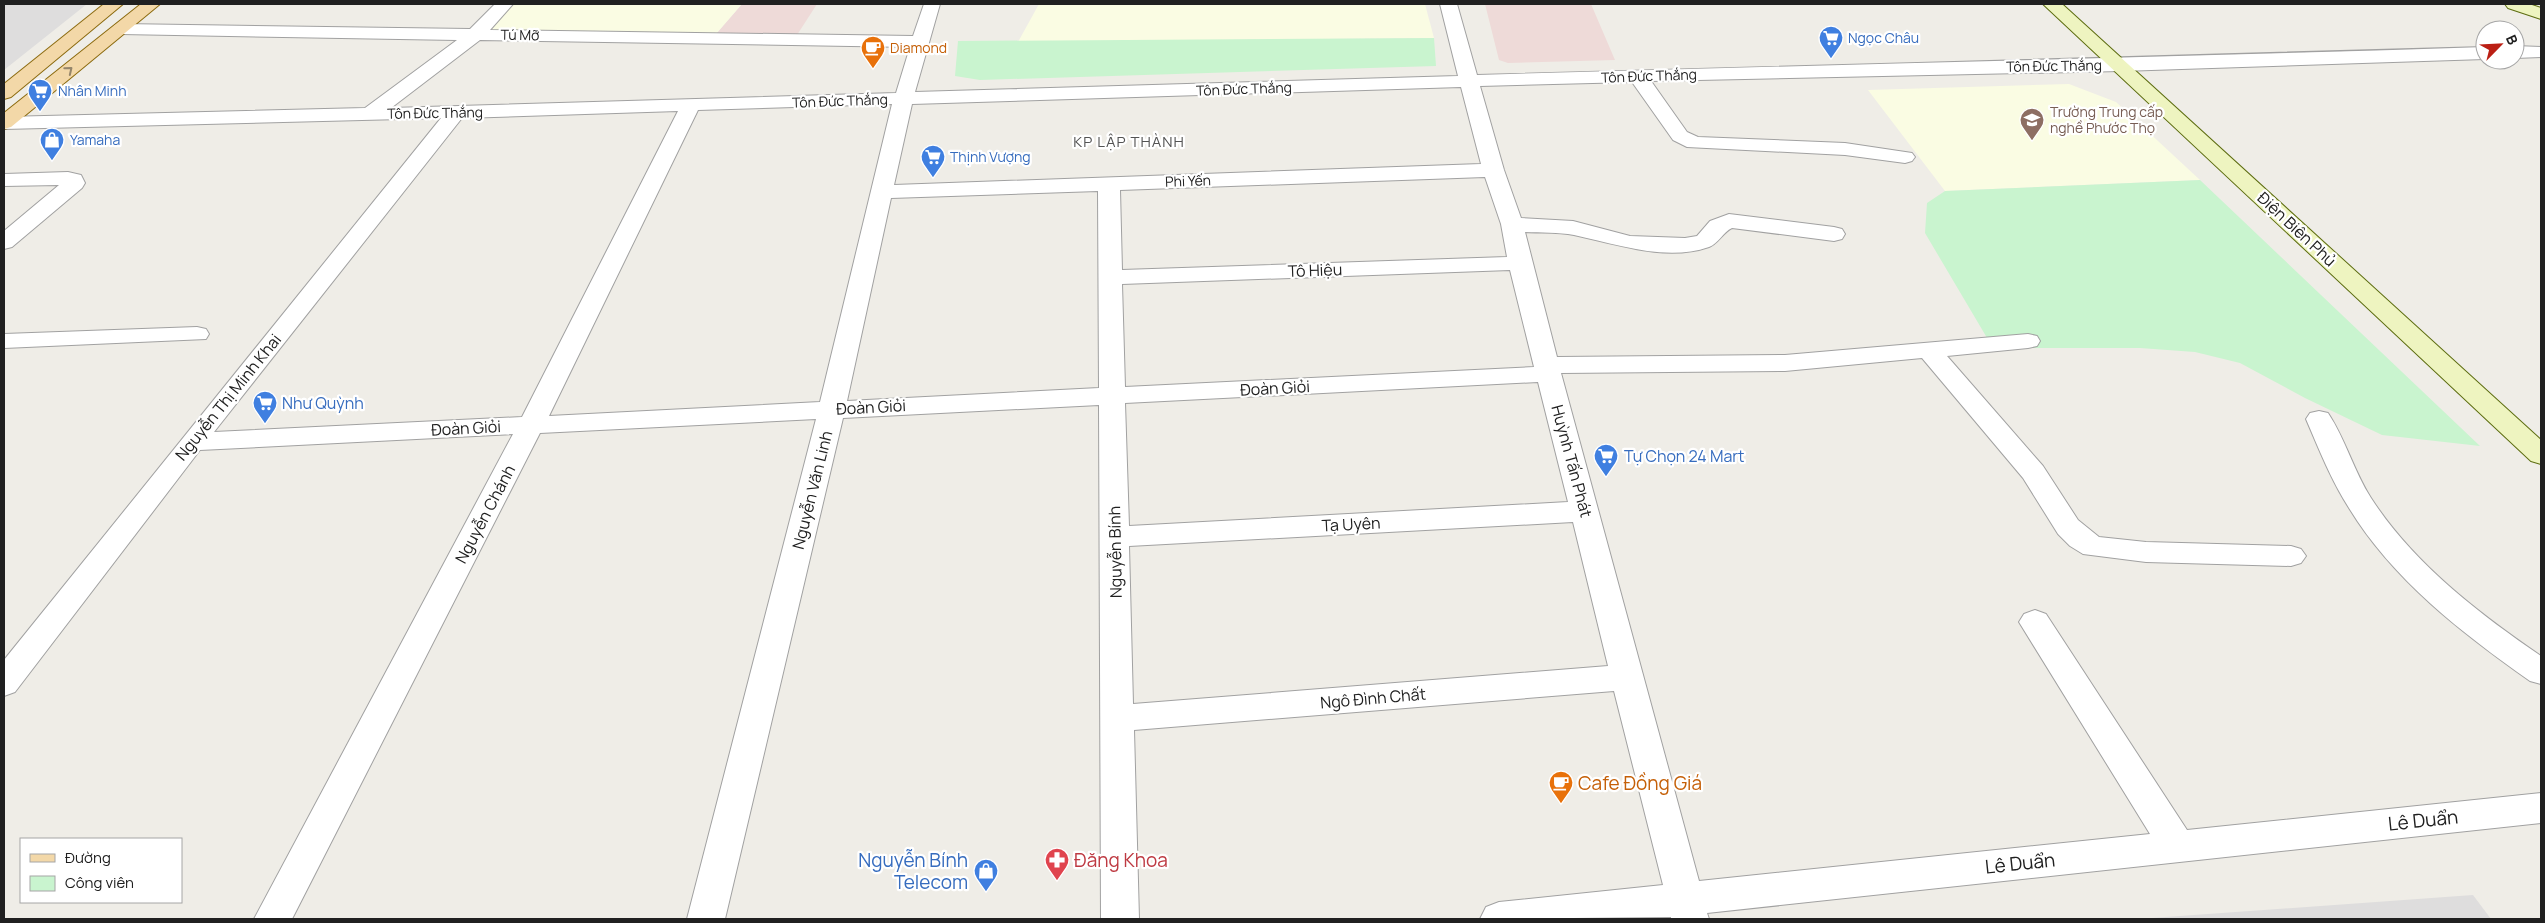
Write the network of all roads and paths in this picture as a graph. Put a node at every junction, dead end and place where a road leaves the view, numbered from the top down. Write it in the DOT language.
graph roads {
  1 [pos="114,4"];
  2 [pos="150,4"];
  3 [pos="504,4"];
  4 [pos="932,4"];
  5 [pos="1448,4"];
  6 [pos="2052,4"];
  7 [pos="2514,4"];
  8 [pos="2541,14"];
  9 [pos="120,29"];
  10 [pos="475,35"];
  11 [pos="920,42"];
  12 [pos="2525,52"];
  13 [pos="2541,52"];
  14 [pos="2475,53"];
  15 [pos="2121,65"];
  16 [pos="1638,76"];
  17 [pos="1468,82"];
  18 [pos="4,93"];
  19 [pos="903,100"];
  20 [pos="691,105"];
  21 [pos="456,112"];
  22 [pos="370,114"];
  23 [pos="4,123"];
  24 [pos="1906,157"];
  25 [pos="1493,170"];
  26 [pos="4,180"];
  27 [pos="1109,184"];
  28 [pos="883,192"];
  29 [pos="1512,224"];
  30 [pos="1834,234"];
  31 [pos="4,242"];
  32 [pos="1520,264"];
  33 [pos="1111,276"];
  34 [pos="197,334"];
  35 [pos="4,340"];
  36 [pos="2028,341"];
  37 [pos="1928,351"];
  38 [pos="1548,370"];
  39 [pos="1112,396"];
  40 [pos="832,409"];
  41 [pos="2319,419"];
  42 [pos="531,425"];
  43 [pos="192,442"];
  44 [pos="2541,455"];
  45 [pos="1586,511"];
  46 [pos="1115,537"];
  47 [pos="2291,556"];
  48 [pos="2035,622"];
  49 [pos="2541,672"];
  50 [pos="1628,677"];
  51 [pos="4,683"];
  52 [pos="1117,718"];
  53 [pos="2541,808"];
  54 [pos="2178,846"];
  55 [pos="1688,909"];
  56 [pos="273,919"];
  57 [pos="706,919"];
  58 [pos="1120,919"];
  59 [pos="1499,919"];
  1 -- 18 [label="main road"];
  2 -- 9 [label="main road"];
  3 -- 10 [label="street"];
  4 -- 11 [label="street, Nguyễn Văn Linh"];
  5 -- 17 [label="street, Huỳnh Tấn Phát"];
  6 -- 15 [label="street, Điện Biên Phủ"];
  7 -- 8 [label="street"];
  9 -- 10 [label="street, Tú Mỡ"];
  23 -- 9 [label="main road, one-way"];
  10 -- 11 [label="street, Tú Mỡ"];
  10 -- 22 [label="street"];
  11 -- 19 [label="street, Nguyễn Văn Linh"];
  12 -- 13 [label="street"];
  14 -- 15 [label="street, Tôn Đức Thắng"];
  15 -- 16 [label="street, Tôn Đức Thắng"];
  15 -- 44 [label="street, Điện Biên Phủ"];
  16 -- 17 [label="street, Tôn Đức Thắng"];
  16 -- 24 [label="street"];
  17 -- 19 [label="street, Tôn Đức Thắng"];
  17 -- 25 [label="street, Huỳnh Tấn Phát"];
  19 -- 20 [label="street, Tôn Đức Thắng"];
  19 -- 28 [label="street, Nguyễn Văn Linh"];
  20 -- 21 [label="street, Tôn Đức Thắng"];
  20 -- 42 [label="street, Nguyễn Chánh"];
  21 -- 22 [label="street, Tôn Đức Thắng"];
  21 -- 43 [label="street, Nguyễn Thị Minh Khai"];
  22 -- 23 [label="street, Tôn Đức Thắng"];
  25 -- 27 [label="street, Phi Yến"];
  25 -- 29 [label="street, Huỳnh Tấn Phát"];
  26 -- 31 [label="street"];
  27 -- 28 [label="street, Phi Yến"];
  27 -- 33 [label="street, Nguyễn Bính"];
  28 -- 40 [label="street, Nguyễn Văn Linh"];
  29 -- 30 [label="street"];
  29 -- 32 [label="street, Huỳnh Tấn Phát"];
  32 -- 33 [label="street, Tô Hiệu"];
  32 -- 38 [label="street, Huỳnh Tấn Phát"];
  33 -- 39 [label="street, Nguyễn Bính"];
  34 -- 35 [label="street"];
  36 -- 37 [label="street, Đoàn Giỏi"];
  37 -- 38 [label="street, Đoàn Giỏi"];
  37 -- 47 [label="street"];
  38 -- 39 [label="street, Đoàn Giỏi"];
  38 -- 45 [label="street, Huỳnh Tấn Phát"];
  39 -- 40 [label="street, Đoàn Giỏi"];
  39 -- 46 [label="street, Nguyễn Bính"];
  40 -- 42 [label="street, Đoàn Giỏi"];
  40 -- 57 [label="street, Nguyễn Văn Linh"];
  41 -- 49 [label="street"];
  42 -- 43 [label="street, Đoàn Giỏi"];
  42 -- 56 [label="street, Nguyễn Chánh"];
  43 -- 51 [label="street, Nguyễn Thị Minh Khai"];
  45 -- 46 [label="street, Tạ Uyên"];
  45 -- 50 [label="street, Huỳnh Tấn Phát"];
  46 -- 52 [label="street, Nguyễn Bính"];
  48 -- 54 [label="street"];
  50 -- 52 [label="street, Ngô Đình Chất"];
  50 -- 55 [label="street, Huỳnh Tấn Phát"];
  52 -- 58 [label="street, Nguyễn Bính"];
  53 -- 54 [label="street, Lê Duẩn"];
  54 -- 55 [label="street, Lê Duẩn"];
  55 -- 59 [label="street, Lê Duẩn"];
}
